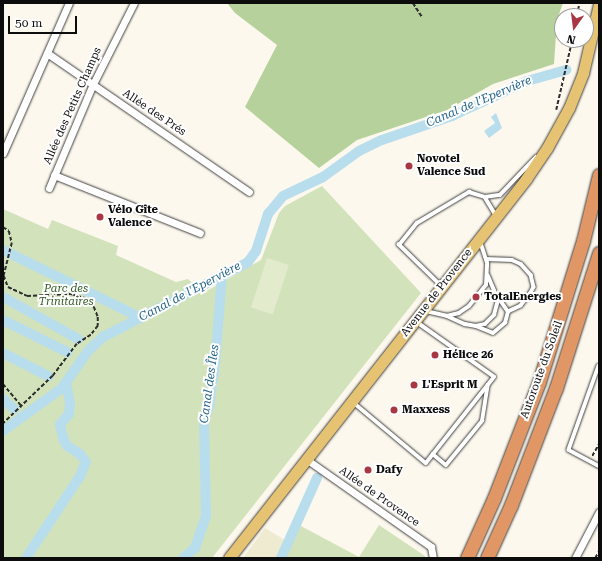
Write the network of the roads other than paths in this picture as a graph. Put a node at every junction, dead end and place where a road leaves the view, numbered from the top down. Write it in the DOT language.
graph roads {
  1 [pos="69,3"];
  2 [pos="134,3"];
  3 [pos="599,4"];
  4 [pos="47,52"];
  5 [pos="93,84"];
  6 [pos="548,148"];
  7 [pos="3,153"];
  8 [pos="54,175"];
  9 [pos="599,175"];
  10 [pos="48,188"];
  11 [pos="250,192"];
  12 [pos="485,198"];
  13 [pos="496,217"];
  14 [pos="200,233"];
  15 [pos="478,240"];
  16 [pos="599,253"];
  17 [pos="486,259"];
  18 [pos="487,274"];
  19 [pos="441,287"];
  20 [pos="496,295"];
  21 [pos="423,311"];
  22 [pos="508,312"];
  23 [pos="447,316"];
  24 [pos="415,321"];
  25 [pos="476,326"];
  26 [pos="599,366"];
  27 [pos="488,384"];
  28 [pos="352,401"];
  29 [pos="433,454"];
  30 [pos="306,459"];
  31 [pos="599,466"];
  32 [pos="599,512"];
  33 [pos="229,558"];
  34 [pos="433,558"];
  35 [pos="467,558"];
  36 [pos="487,558"];
  37 [pos="575,558"];
  1 -- 4 [label="street"];
  2 -- 5 [label="street, Allée des Petits Champs"];
  3 -- 6 [label="main road, Avenue de Provence"];
  4 -- 5 [label="street, Allée des Prés"];
  4 -- 7 [label="street"];
  5 -- 8 [label="street, Allée des Petits Champs"];
  5 -- 11 [label="street, Allée des Prés"];
  6 -- 12 [label="lane"];
  6 -- 13 [label="main road, Avenue de Provence"];
  8 -- 10 [label="street, Allée des Petits Champs"];
  8 -- 14 [label="street, Allée des Petits Champs"];
  9 -- 35 [label="highway, Autoroute du Soleil"];
  12 -- 13 [label="lane"];
  12 -- 19 [label="lane"];
  13 -- 15 [label="main road, Avenue de Provence"];
  15 -- 17 [label="lane"];
  15 -- 19 [label="main road, Avenue de Provence"];
  16 -- 36 [label="highway, Autoroute du Soleil"];
  17 -- 18 [label="lane"];
  17 -- 22 [label="lane"];
  18 -- 20 [label="lane"];
  18 -- 23 [label="lane"];
  19 -- 21 [label="main road, Avenue de Provence"];
  20 -- 22 [label="lane"];
  20 -- 25 [label="lane"];
  21 -- 23 [label="lane"];
  21 -- 24 [label="main road, Avenue de Provence"];
  22 -- 25 [label="lane"];
  23 -- 25 [label="lane"];
  24 -- 27 [label="lane"];
  24 -- 28 [label="main road, Avenue de Provence"];
  26 -- 31 [label="lane"];
  27 -- 29 [label="lane"];
  27 -- 29 [label="lane"];
  28 -- 29 [label="lane"];
  28 -- 30 [label="main road, Avenue de Provence"];
  30 -- 33 [label="main road, Avenue de Provence"];
  30 -- 34 [label="street, Allée de Provence"];
  32 -- 37 [label="street"];
}
